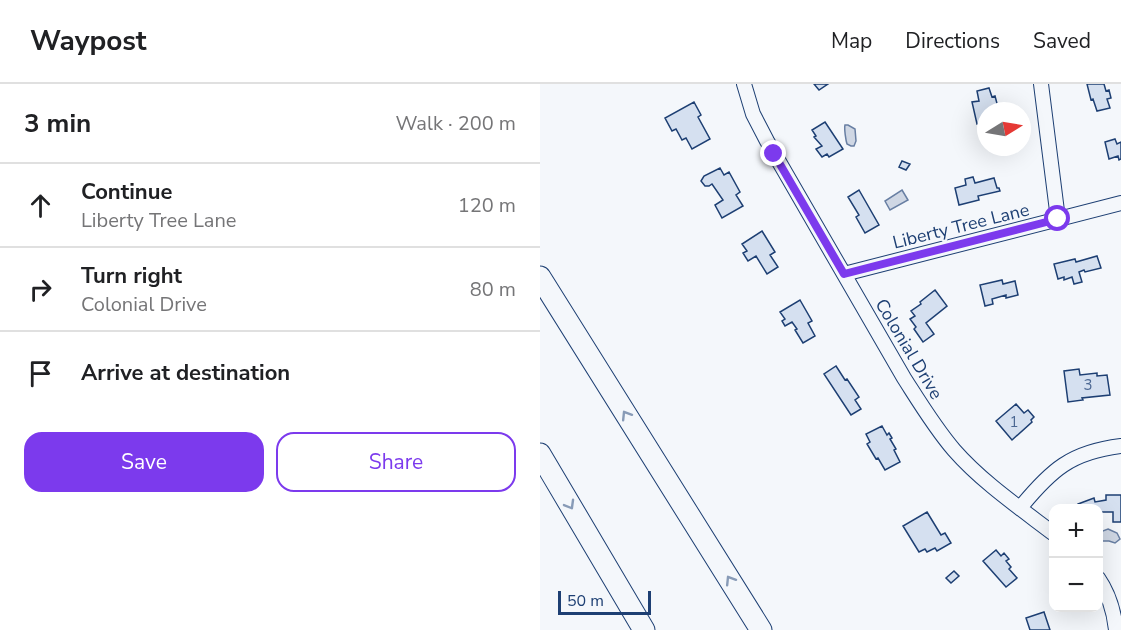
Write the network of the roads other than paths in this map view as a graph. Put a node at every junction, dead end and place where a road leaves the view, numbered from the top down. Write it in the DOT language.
graph roads {
  1 [pos="744,84"];
  2 [pos="1041,84"];
  3 [pos="1121,203"];
  4 [pos="1058,219"];
  5 [pos="844,274"];
  6 [pos="540,277"];
  7 [pos="1121,446"];
  8 [pos="540,454"];
  9 [pos="1020,508"];
  10 [pos="1049,531"];
  11 [pos="1103,585"];
  12 [pos="644,630"];
  13 [pos="761,630"];
  14 [pos="1116,630"];
  1 -- 5 [label="street, Colonial Drive"];
  2 -- 4 [label="street"];
  3 -- 4 [label="street, Liberty Tree Lane"];
  4 -- 5 [label="street, Liberty Tree Lane"];
  5 -- 9 [label="street, Colonial Drive"];
  13 -- 6 [label="highway, one-way"];
  7 -- 9 [label="street"];
  8 -- 12 [label="highway, one-way"];
  9 -- 10 [label="street, Colonial Drive"];
  11 -- 14 [label="street"];
}
